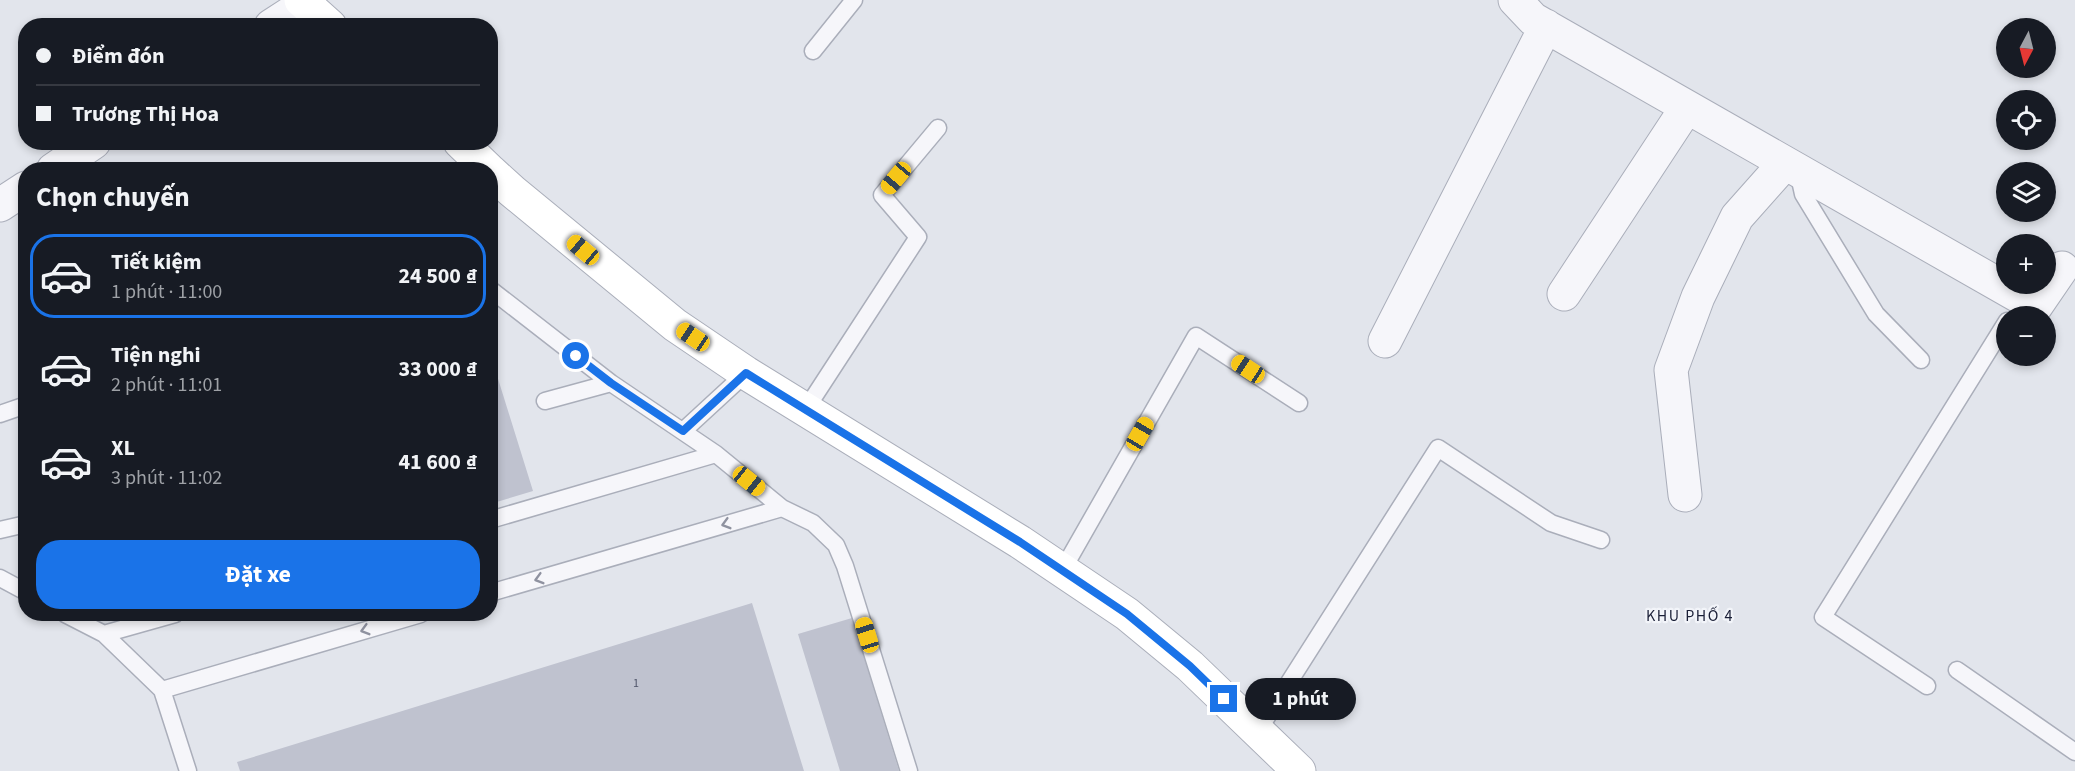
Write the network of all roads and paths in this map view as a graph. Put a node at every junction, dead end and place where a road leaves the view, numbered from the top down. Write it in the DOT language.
graph roads {
  1 [pos="1515,0"];
  2 [pos="303,2"];
  3 [pos="849,3"];
  4 [pos="282,18"];
  5 [pos="321,18"];
  6 [pos="1546,26"];
  7 [pos="813,51"];
  8 [pos="1687,107"];
  9 [pos="938,128"];
  10 [pos="82,150"];
  11 [pos="469,150"];
  12 [pos="65,162"];
  13 [pos="481,162"];
  14 [pos="1791,167"];
  15 [pos="498,177"];
  16 [pos="18,193"];
  17 [pos="0,205"];
  18 [pos="2062,268"];
  19 [pos="1564,294"];
  20 [pos="498,296"];
  21 [pos="2004,306"];
  22 [pos="2036,306"];
  23 [pos="1996,339"];
  24 [pos="1385,341"];
  25 [pos="1921,360"];
  26 [pos="746,373"];
  27 [pos="611,383"];
  28 [pos="545,401"];
  29 [pos="1299,403"];
  30 [pos="18,408"];
  31 [pos="806,409"];
  32 [pos="0,414"];
  33 [pos="683,431"];
  34 [pos="716,454"];
  35 [pos="1684,495"];
  36 [pos="782,507"];
  37 [pos="498,518"];
  38 [pos="18,526"];
  39 [pos="0,530"];
  40 [pos="1601,540"];
  41 [pos="1062,571"];
  42 [pos="0,578"];
  43 [pos="18,588"];
  44 [pos="498,591"];
  45 [pos="79,621"];
  46 [pos="150,621"];
  47 [pos="397,621"];
  48 [pos="104,634"];
  49 [pos="1957,670"];
  50 [pos="1927,686"];
  51 [pos="162,690"];
  52 [pos="1258,731"];
  53 [pos="2075,752"];
  54 [pos="188,771"];
  55 [pos="909,771"];
  56 [pos="1299,771"];
  1 -- 6 [label="street"];
  2 -- 4 [label="street"];
  2 -- 5 [label="street"];
  3 -- 7 [label="lane"];
  6 -- 8 [label="street"];
  6 -- 24 [label="street"];
  8 -- 14 [label="street"];
  8 -- 19 [label="street"];
  9 -- 31 [label="lane"];
  10 -- 12 [label="street"];
  11 -- 13 [label="street"];
  14 -- 21 [label="street"];
  14 -- 25 [label="lane"];
  14 -- 35 [label="street"];
  15 -- 26 [label="street"];
  16 -- 17 [label="street"];
  18 -- 22 [label="street"];
  20 -- 27 [label="lane"];
  23 -- 50 [label="lane"];
  26 -- 31 [label="street"];
  26 -- 33 [label="lane"];
  27 -- 28 [label="lane"];
  27 -- 33 [label="lane"];
  29 -- 41 [label="lane"];
  30 -- 32 [label="lane"];
  31 -- 41 [label="street"];
  33 -- 34 [label="lane"];
  34 -- 36 [label="lane"];
  34 -- 37 [label="lane"];
  36 -- 44 [label="lane, one-way"];
  36 -- 55 [label="lane"];
  38 -- 39 [label="lane"];
  40 -- 52 [label="lane"];
  41 -- 52 [label="street"];
  42 -- 43 [label="lane"];
  45 -- 48 [label="lane"];
  46 -- 48 [label="lane"];
  47 -- 51 [label="lane, one-way"];
  48 -- 51 [label="lane"];
  49 -- 53 [label="lane"];
  51 -- 54 [label="lane"];
  52 -- 56 [label="street"];
}
